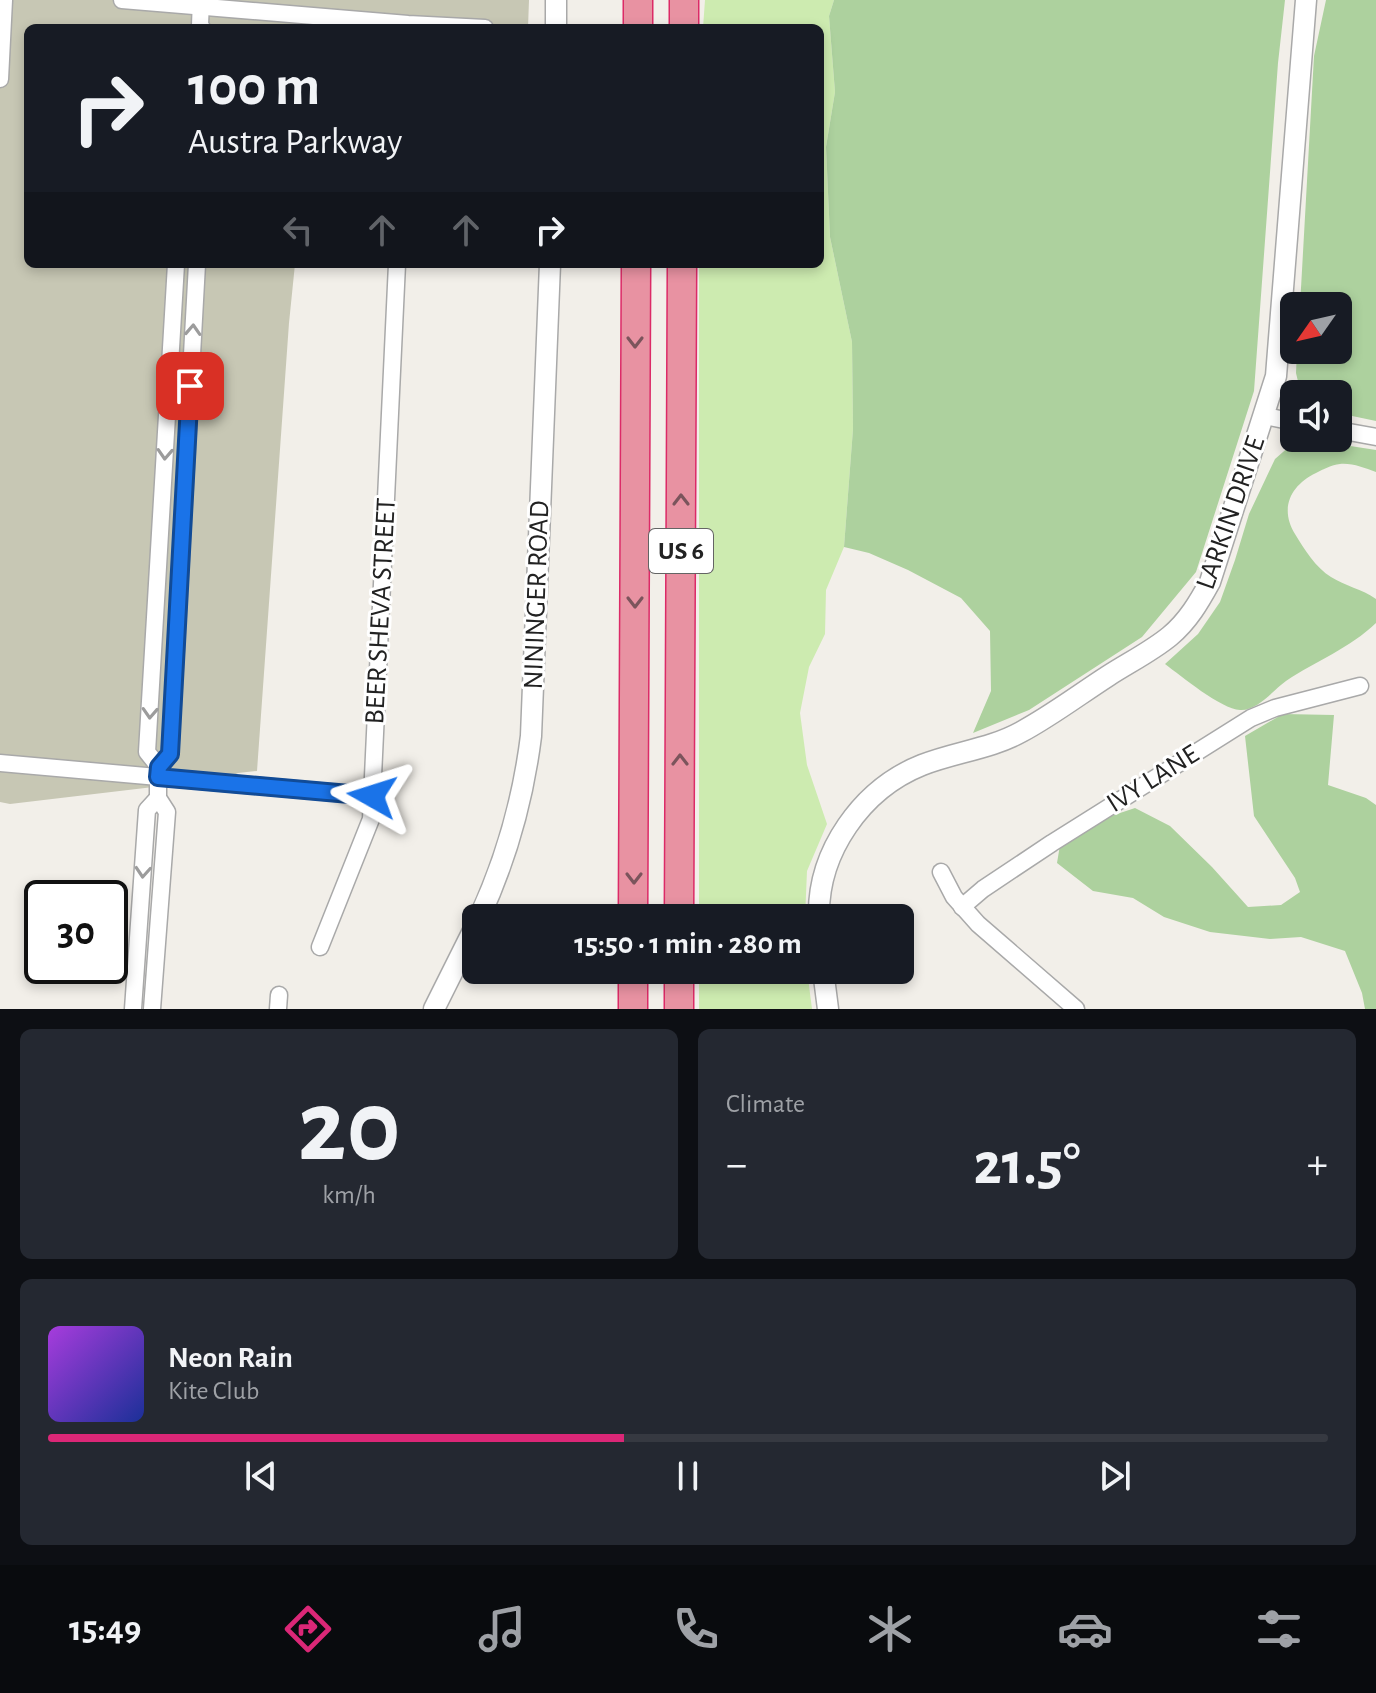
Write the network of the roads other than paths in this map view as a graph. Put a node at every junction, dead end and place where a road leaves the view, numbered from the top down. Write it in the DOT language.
graph roads {
  1 [pos="4,0"];
  2 [pos="122,0"];
  3 [pos="556,0"];
  4 [pos="638,0"];
  5 [pos="684,0"];
  6 [pos="1306,0"];
  7 [pos="201,3"];
  8 [pos="200,24"];
  9 [pos="390,24"];
  10 [pos="556,24"];
  11 [pos="638,24"];
  12 [pos="684,24"];
  13 [pos="0,79"];
  14 [pos="176,268"];
  15 [pos="197,268"];
  16 [pos="397,268"];
  17 [pos="550,268"];
  18 [pos="636,268"];
  19 [pos="682,268"];
  20 [pos="1265,416"];
  21 [pos="1280,419"];
  22 [pos="1352,433"];
  23 [pos="1376,437"];
  24 [pos="1360,686"];
  25 [pos="0,763"];
  26 [pos="158,772"];
  27 [pos="372,796"];
  28 [pos="158,798"];
  29 [pos="941,872"];
  30 [pos="485,904"];
  31 [pos="633,904"];
  32 [pos="679,904"];
  33 [pos="819,904"];
  34 [pos="962,907"];
  35 [pos="320,947"];
  36 [pos="462,953"];
  37 [pos="633,984"];
  38 [pos="679,984"];
  39 [pos="825,984"];
  40 [pos="133,1009"];
  41 [pos="152,1009"];
  42 [pos="434,1009"];
  43 [pos="633,1009"];
  44 [pos="679,1009"];
  45 [pos="828,1009"];
  46 [pos="1076,1009"];
  1 -- 13 [label="street"];
  2 -- 7 [label="street"];
  3 -- 10 [label="street"];
  4 -- 11 [label="highway"];
  5 -- 12 [label="highway"];
  6 -- 20 [label="street, LARKIN DRIVE"];
  7 -- 8 [label="street"];
  7 -- 9 [label="street"];
  14 -- 26 [label="street, one-way"];
  26 -- 15 [label="street, one-way"];
  16 -- 27 [label="street, BEER SHEVA STREET"];
  17 -- 30 [label="street, NININGER ROAD"];
  18 -- 31 [label="highway, US 6, one-way"];
  32 -- 19 [label="highway, US 6, one-way"];
  20 -- 21 [label="street"];
  20 -- 33 [label="street, LARKIN DRIVE"];
  22 -- 23 [label="street"];
  24 -- 34 [label="street, IVY LANE"];
  25 -- 26 [label="street"];
  26 -- 27 [label="street"];
  26 -- 28 [label="street"];
  27 -- 35 [label="street, BEER SHEVA STREET"];
  28 -- 40 [label="street, one-way"];
  28 -- 41 [label="street"];
  29 -- 34 [label="street"];
  34 -- 46 [label="street"];
  36 -- 42 [label="street"];
  37 -- 43 [label="highway"];
  38 -- 44 [label="highway"];
  39 -- 45 [label="street"];
}
